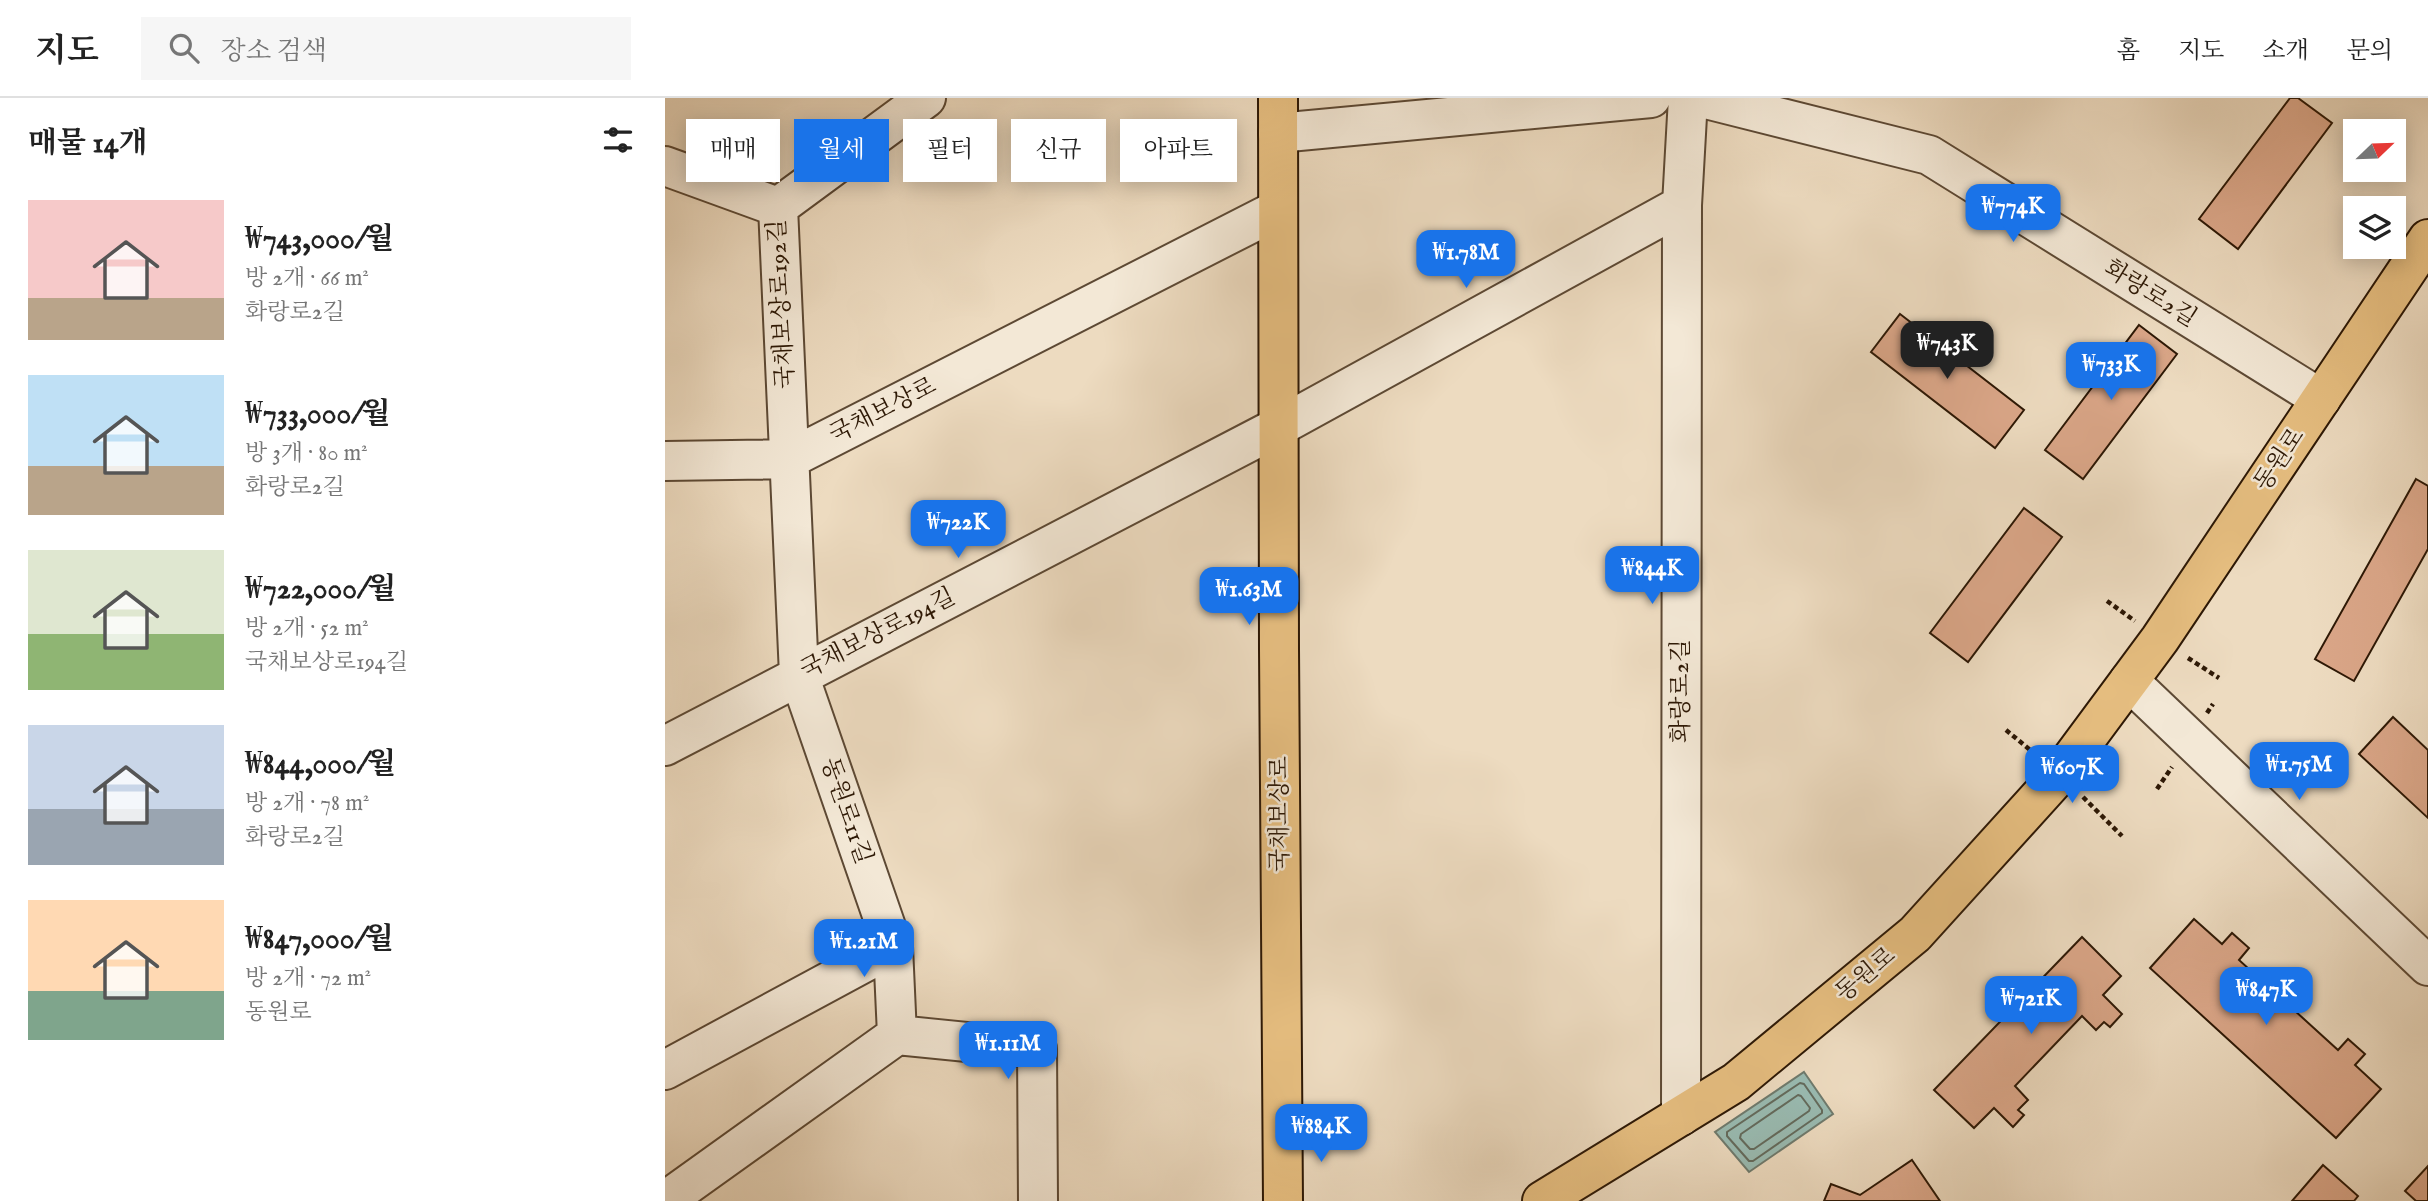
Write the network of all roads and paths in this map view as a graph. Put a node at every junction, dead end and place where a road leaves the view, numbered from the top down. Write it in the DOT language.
graph roads {
  1 [pos="926,98"];
  2 [pos="1651,98"];
  3 [pos="1688,98"];
  4 [pos="1702,98"];
  5 [pos="1278,116"];
  6 [pos="665,166"];
  7 [pos="1682,205"];
  8 [pos="778,207"];
  9 [pos="1277,210"];
  10 [pos="2428,239"];
  11 [pos="2321,400"];
  12 [pos="1278,427"];
  13 [pos="789,459"];
  14 [pos="665,461"];
  15 [pos="799,675"];
  16 [pos="2129,681"];
  17 [pos="665,746"];
  18 [pos="893,947"];
  19 [pos="2428,966"];
  20 [pos="897,1035"];
  21 [pos="665,1070"];
  22 [pos="1681,1116"];
  23 [pos="1283,1154"];
  24 [pos="665,1201"];
  25 [pos="1038,1201"];
  26 [pos="1283,1201"];
  27 [pos="1307,1201"];
  28 [pos="1542,1201"];
  1 -- 8 [label="street, 국채보상로192길"];
  2 -- 5 [label="street, 국채보상로"];
  3 -- 7 [label="street, 화랑로2길"];
  4 -- 11 [label="street, 화랑로2길"];
  5 -- 9 [label="main road, 국채보상로"];
  6 -- 8 [label="street"];
  7 -- 12 [label="street"];
  7 -- 22 [label="street, 화랑로2길"];
  8 -- 13 [label="street, 국채보상로192길"];
  9 -- 12 [label="main road, 국채보상로"];
  9 -- 13 [label="street, 국채보상로"];
  10 -- 11 [label="main road, 동원로"];
  11 -- 16 [label="main road, 동원로"];
  12 -- 15 [label="street, 국채보상로194길"];
  12 -- 23 [label="main road, 국채보상로"];
  13 -- 14 [label="street"];
  13 -- 15 [label="street, 국채보상로192길"];
  15 -- 17 [label="street, 국채보상로194길"];
  15 -- 18 [label="street, 동원로11길"];
  16 -- 19 [label="street"];
  16 -- 22 [label="main road, 동원로"];
  18 -- 20 [label="street, 동원로11길"];
  18 -- 21 [label="street"];
  20 -- 24 [label="street"];
  20 -- 25 [label="street"];
  22 -- 28 [label="main road, 동원로"];
  23 -- 26 [label="main road, 국채보상로"];
  23 -- 27 [label="main road"];
}
